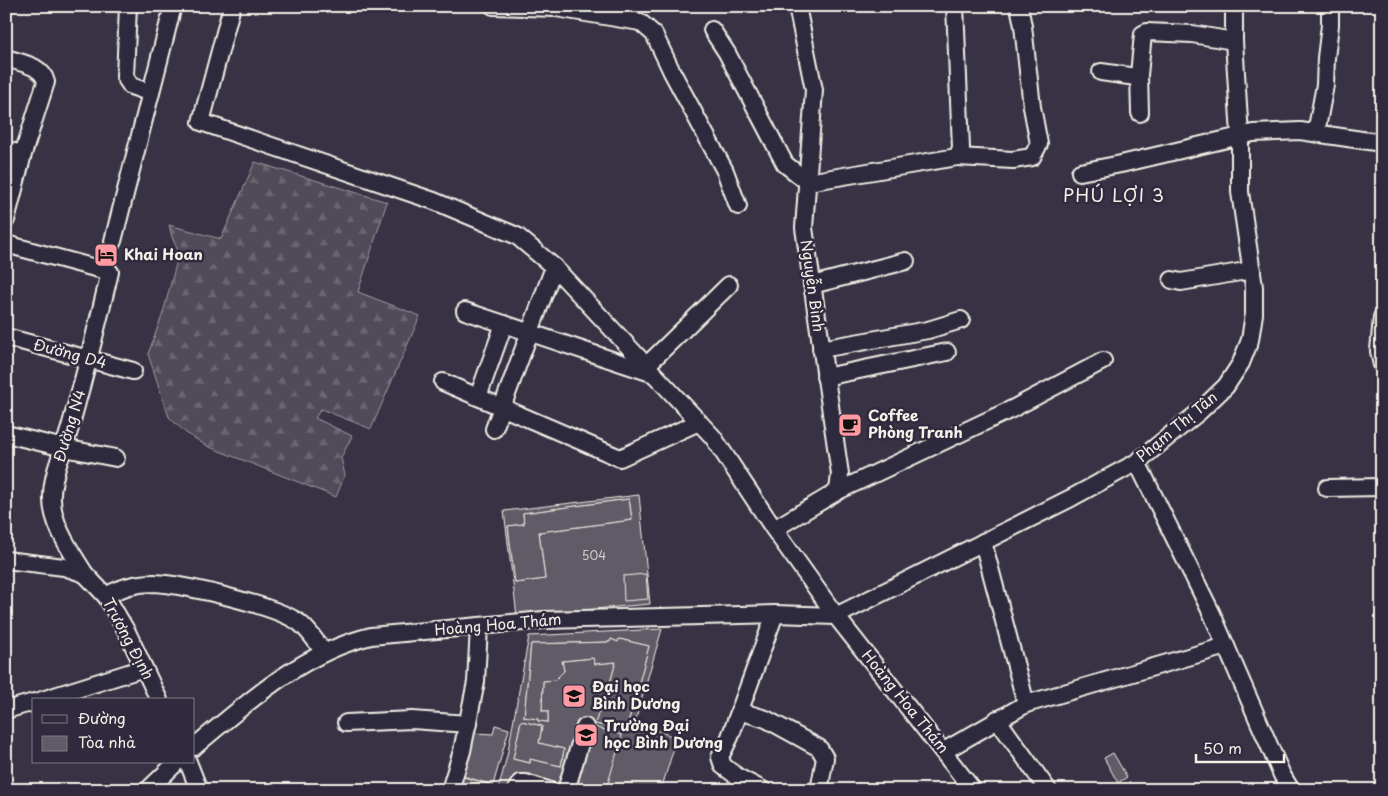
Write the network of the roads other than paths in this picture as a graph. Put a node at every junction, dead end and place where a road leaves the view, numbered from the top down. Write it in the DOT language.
graph roads {
  1 [pos="128,6"];
  2 [pos="173,6"];
  3 [pos="232,6"];
  4 [pos="492,6"];
  5 [pos="797,6"];
  6 [pos="955,6"];
  7 [pos="1019,6"];
  8 [pos="1234,6"];
  9 [pos="1330,6"];
  10 [pos="712,30"];
  11 [pos="1234,41"];
  12 [pos="6,58"];
  13 [pos="1101,72"];
  14 [pos="1138,75"];
  15 [pos="151,93"];
  16 [pos="1140,113"];
  17 [pos="1316,133"];
  18 [pos="1240,136"];
  19 [pos="1382,142"];
  20 [pos="6,150"];
  21 [pos="23,154"];
  22 [pos="957,157"];
  23 [pos="1080,172"];
  24 [pos="808,182"];
  25 [pos="738,206"];
  26 [pos="6,220"];
  27 [pos="114,241"];
  28 [pos="6,244"];
  29 [pos="906,261"];
  30 [pos="554,267"];
  31 [pos="1252,270"];
  32 [pos="1172,280"];
  33 [pos="729,285"];
  34 [pos="812,285"];
  35 [pos="465,311"];
  36 [pos="1382,317"];
  37 [pos="961,320"];
  38 [pos="504,324"];
  39 [pos="530,332"];
  40 [pos="6,337"];
  41 [pos="821,349"];
  42 [pos="946,352"];
  43 [pos="89,359"];
  44 [pos="1103,362"];
  45 [pos="1382,365"];
  46 [pos="649,370"];
  47 [pos="133,371"];
  48 [pos="825,377"];
  49 [pos="443,382"];
  50 [pos="478,397"];
  51 [pos="502,407"];
  52 [pos="699,422"];
  53 [pos="494,428"];
  54 [pos="6,434"];
  55 [pos="64,448"];
  56 [pos="116,458"];
  57 [pos="1137,462"];
  58 [pos="1382,487"];
  59 [pos="1327,488"];
  60 [pos="838,491"];
  61 [pos="774,529"];
  62 [pos="983,542"];
  63 [pos="6,560"];
  64 [pos="86,574"];
  65 [pos="106,596"];
  66 [pos="775,614"];
  67 [pos="836,616"];
  68 [pos="479,627"];
  69 [pos="1226,646"];
  70 [pos="324,652"];
  71 [pos="144,668"];
  72 [pos="48,698"];
  73 [pos="158,698"];
  74 [pos="32,703"];
  75 [pos="1026,704"];
  76 [pos="6,710"];
  77 [pos="740,711"];
  78 [pos="997,719"];
  79 [pos="346,723"];
  80 [pos="468,724"];
  81 [pos="585,727"];
  82 [pos="195,746"];
  83 [pos="944,751"];
  84 [pos="175,764"];
  85 [pos="189,764"];
  86 [pos="148,790"];
  87 [pos="199,790"];
  88 [pos="450,790"];
  89 [pos="516,790"];
  90 [pos="548,790"];
  91 [pos="566,790"];
  92 [pos="762,790"];
  93 [pos="817,790"];
  94 [pos="974,790"];
  95 [pos="1048,790"];
  96 [pos="1292,790"];
  1 -- 15 [label="street"];
  2 -- 15 [label="street"];
  3 -- 30 [label="street, Hoàng Hoa Thám"];
  4 -- 25 [label="street"];
  5 -- 24 [label="street, Nguyễn Bình"];
  6 -- 22 [label="street"];
  7 -- 22 [label="street"];
  8 -- 11 [label="street, Phạm Thị Tân"];
  9 -- 17 [label="street"];
  10 -- 24 [label="street"];
  11 -- 14 [label="street"];
  11 -- 18 [label="street, Phạm Thị Tân"];
  12 -- 21 [label="street"];
  13 -- 14 [label="street"];
  14 -- 16 [label="street"];
  15 -- 27 [label="street"];
  17 -- 18 [label="street"];
  17 -- 19 [label="street"];
  18 -- 23 [label="street"];
  18 -- 31 [label="street, Phạm Thị Tân"];
  20 -- 21 [label="street"];
  21 -- 26 [label="street"];
  22 -- 24 [label="street"];
  24 -- 34 [label="street, Nguyễn Bình"];
  28 -- 43 [label="street, Đường N4"];
  29 -- 34 [label="street"];
  30 -- 39 [label="street"];
  30 -- 46 [label="street, Hoàng Hoa Thám"];
  31 -- 32 [label="street"];
  31 -- 57 [label="street, Phạm Thị Tân"];
  33 -- 46 [label="street"];
  34 -- 41 [label="street, Nguyễn Bình"];
  35 -- 38 [label="street"];
  36 -- 45 [label="street"];
  37 -- 41 [label="street"];
  38 -- 39 [label="street"];
  38 -- 50 [label="street"];
  39 -- 46 [label="street"];
  39 -- 51 [label="street"];
  40 -- 43 [label="street, Đường D4"];
  41 -- 48 [label="street, Nguyễn Bình"];
  42 -- 48 [label="street"];
  43 -- 47 [label="street, Đường D4"];
  43 -- 55 [label="street, Đường N4"];
  44 -- 60 [label="street"];
  46 -- 52 [label="street, Hoàng Hoa Thám"];
  48 -- 60 [label="street, Nguyễn Bình"];
  49 -- 50 [label="street"];
  50 -- 51 [label="street"];
  51 -- 52 [label="street"];
  51 -- 53 [label="street"];
  52 -- 61 [label="street, Hoàng Hoa Thám"];
  54 -- 55 [label="street"];
  55 -- 56 [label="street"];
  55 -- 64 [label="street, Đường N4"];
  57 -- 62 [label="street, Phạm Thị Tân"];
  57 -- 69 [label="street"];
  58 -- 59 [label="street"];
  60 -- 61 [label="street"];
  61 -- 67 [label="street, Hoàng Hoa Thám"];
  62 -- 67 [label="street, Phạm Thị Tân"];
  62 -- 75 [label="street"];
  63 -- 64 [label="street"];
  64 -- 65 [label="street, Trương Định"];
  65 -- 70 [label="street"];
  65 -- 71 [label="street, Trương Định"];
  66 -- 67 [label="street, Hoàng Hoa Thám"];
  66 -- 68 [label="street, Hoàng Hoa Thám"];
  66 -- 77 [label="street"];
  67 -- 83 [label="street, Hoàng Hoa Thám"];
  68 -- 70 [label="street, Hoàng Hoa Thám"];
  68 -- 80 [label="street"];
  69 -- 75 [label="street"];
  69 -- 96 [label="street"];
  70 -- 82 [label="street, Hoàng Hoa Thám"];
  71 -- 72 [label="street"];
  71 -- 73 [label="street, Trương Định"];
  74 -- 76 [label="street"];
  75 -- 78 [label="street"];
  77 -- 92 [label="street"];
  77 -- 93 [label="street"];
  78 -- 83 [label="street"];
  78 -- 95 [label="street"];
  79 -- 80 [label="street"];
  80 -- 88 [label="street"];
  81 -- 91 [label="street"];
  83 -- 94 [label="street, Hoàng Hoa Thám"];
  84 -- 86 [label="street"];
  85 -- 87 [label="street"];
  89 -- 90 [label="street"];
}
